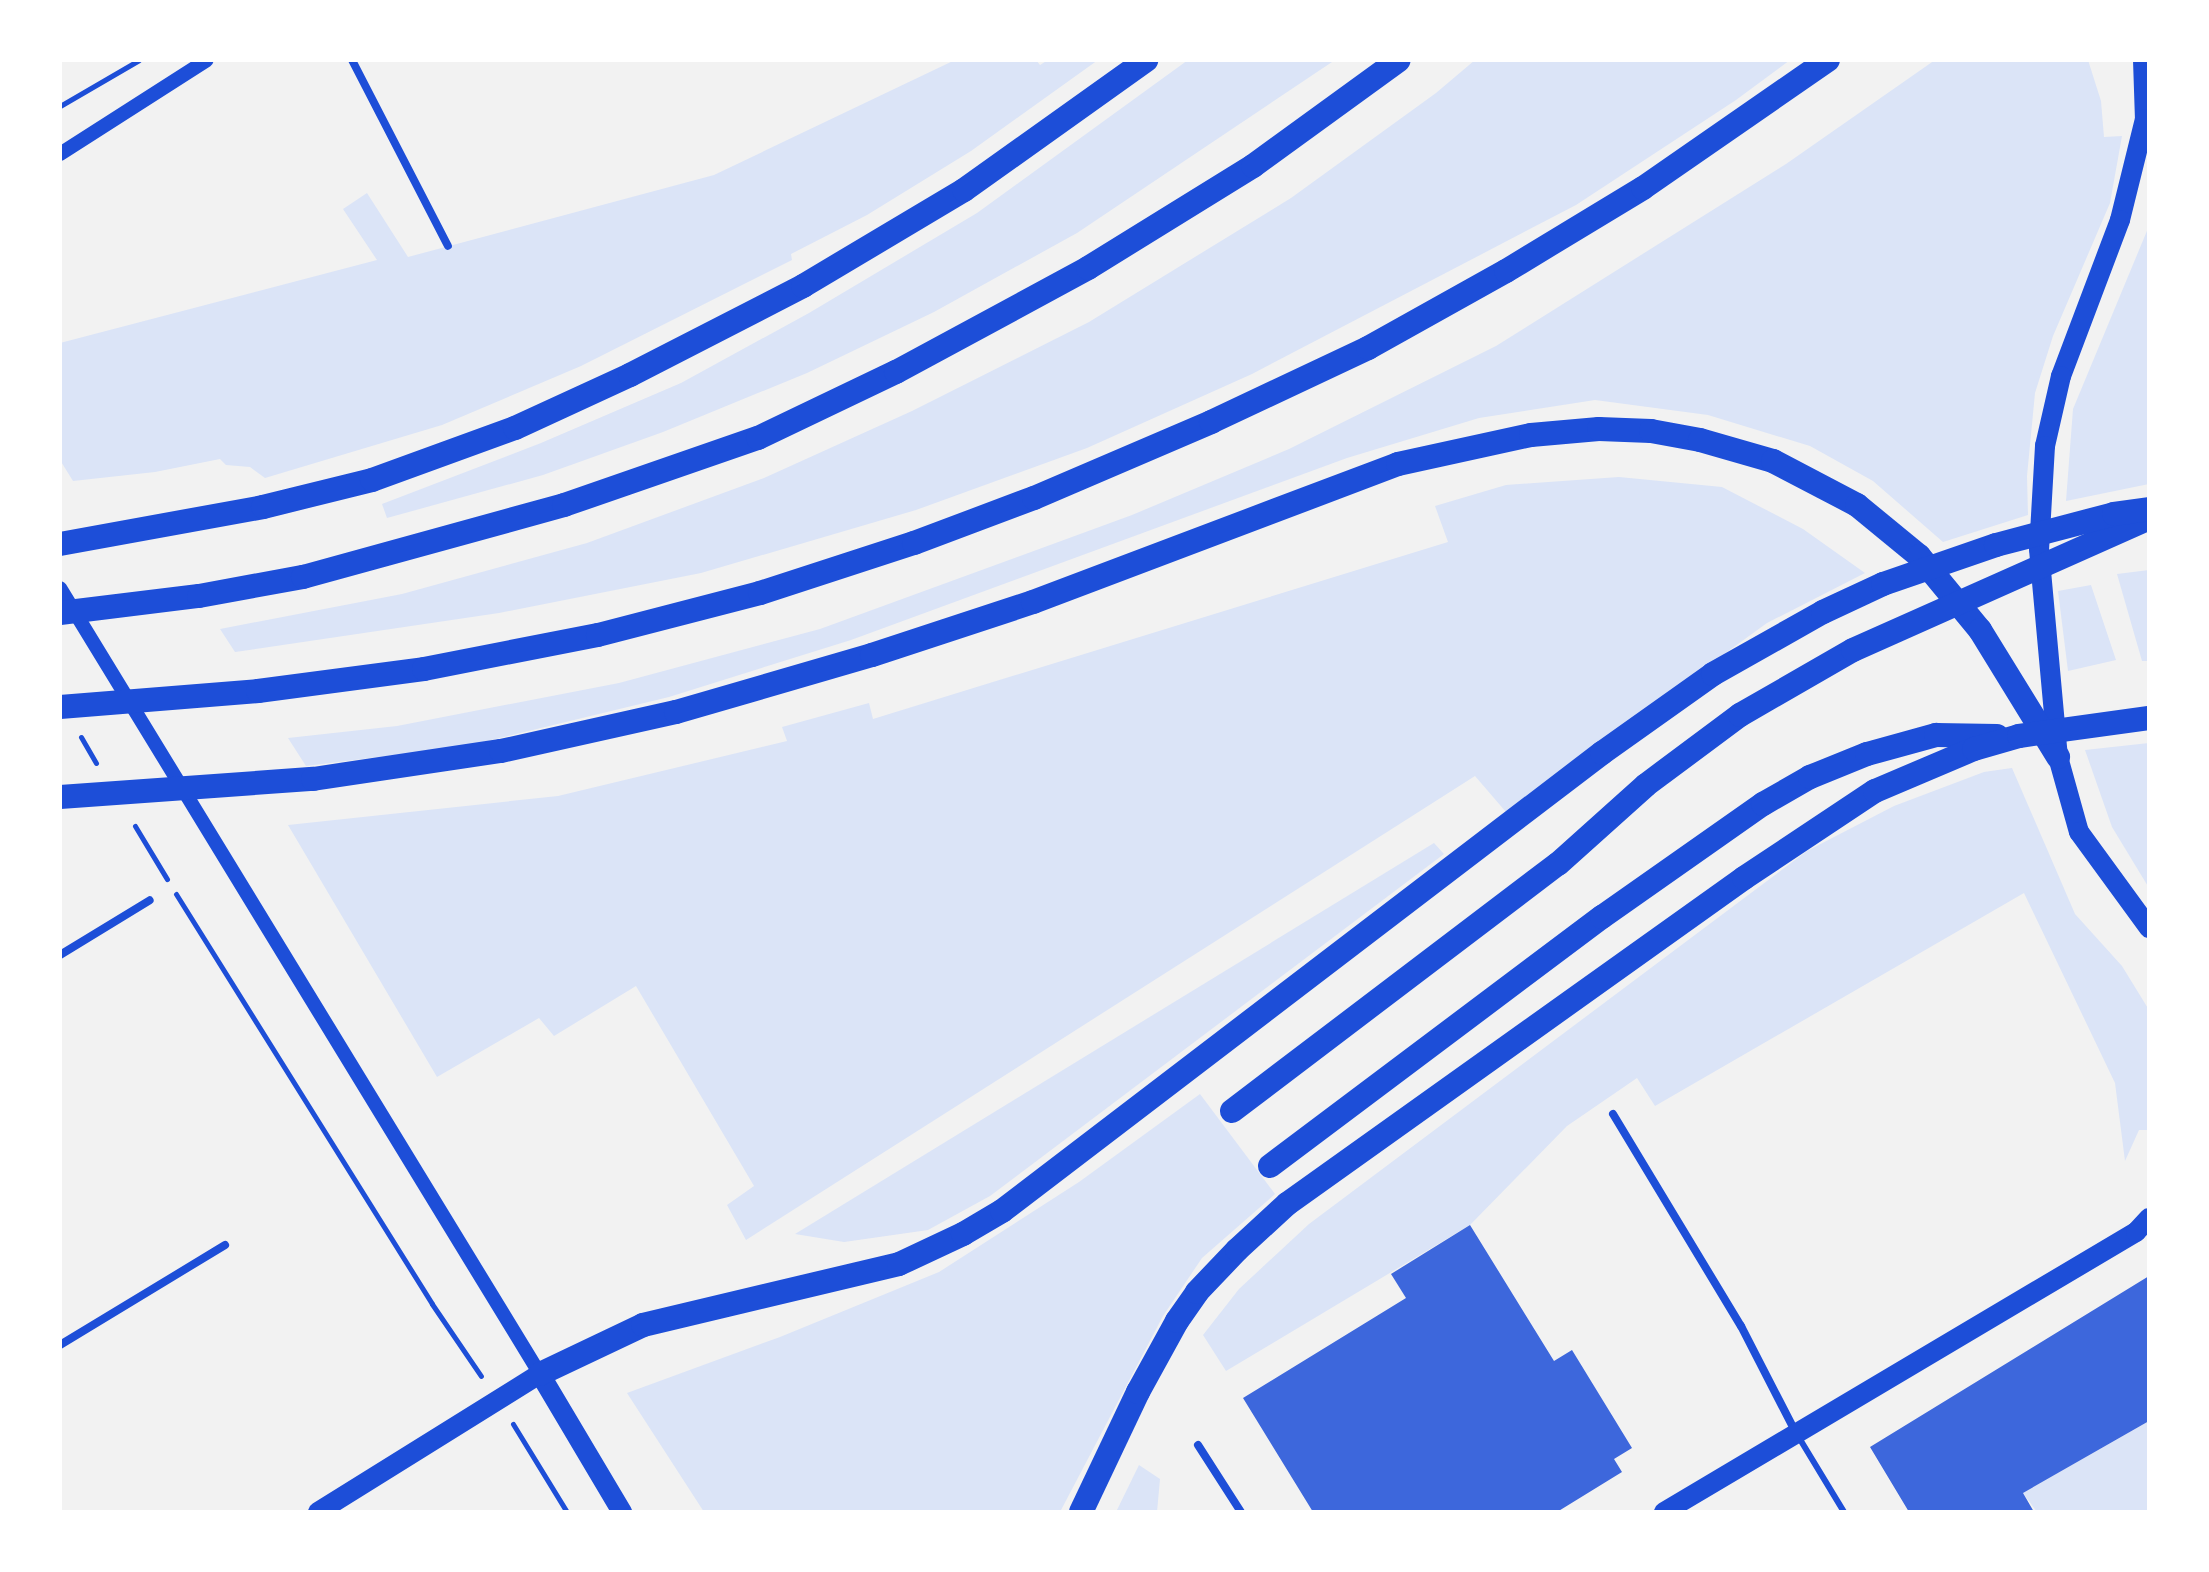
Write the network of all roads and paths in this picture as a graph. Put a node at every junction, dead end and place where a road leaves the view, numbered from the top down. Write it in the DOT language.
graph roads {
  1 [pos="139,60"];
  2 [pos="207,60"];
  3 [pos="352,60"];
  4 [pos="1146,60"];
  5 [pos="1399,60"];
  6 [pos="2143,60"];
  7 [pos="1818,67"];
  8 [pos="60,106"];
  9 [pos="60,154"];
  10 [pos="448,246"];
  11 [pos="2149,509"];
  12 [pos="2149,518"];
  13 [pos="60,544"];
  14 [pos="60,588"];
  15 [pos="60,613"];
  16 [pos="60,707"];
  17 [pos="2149,718"];
  18 [pos="76,729"];
  19 [pos="2019,736"];
  20 [pos="2058,757"];
  21 [pos="100,768"];
  22 [pos="60,797"];
  23 [pos="131,820"];
  24 [pos="150,900"];
  25 [pos="2149,928"];
  26 [pos="60,955"];
  27 [pos="1232,1111"];
  28 [pos="1613,1114"];
  29 [pos="1270,1166"];
  30 [pos="2145,1225"];
  31 [pos="225,1245"];
  32 [pos="60,1345"];
  33 [pos="540,1374"];
  34 [pos="499,1401"];
  35 [pos="1795,1431"];
  36 [pos="1198,1445"];
  37 [pos="318,1512"];
  38 [pos="567,1512"];
  39 [pos="622,1512"];
  40 [pos="1081,1512"];
  41 [pos="1241,1512"];
  42 [pos="1664,1512"];
  43 [pos="1844,1512"];
  1 -- 8 [label="path"];
  2 -- 9 [label="street"];
  3 -- 10 [label="street"];
  4 -- 13 [label="highway"];
  5 -- 15 [label="highway"];
  6 -- 20 [label="main road"];
  7 -- 16 [label="highway"];
  11 -- 33 [label="highway"];
  12 -- 27 [label="highway"];
  14 -- 33 [label="street"];
  17 -- 19 [label="highway"];
  18 -- 21 [label="path"];
  19 -- 29 [label="highway"];
  19 -- 40 [label="highway"];
  20 -- 22 [label="highway"];
  20 -- 25 [label="main road"];
  23 -- 34 [label="path"];
  24 -- 26 [label="street"];
  28 -- 35 [label="street"];
  30 -- 35 [label="main road"];
  31 -- 32 [label="street"];
  33 -- 34 [label="main road"];
  33 -- 39 [label="main road"];
  34 -- 37 [label="main road"];
  34 -- 38 [label="path"];
  35 -- 42 [label="main road"];
  35 -- 43 [label="lane"];
  36 -- 41 [label="street"];
}
